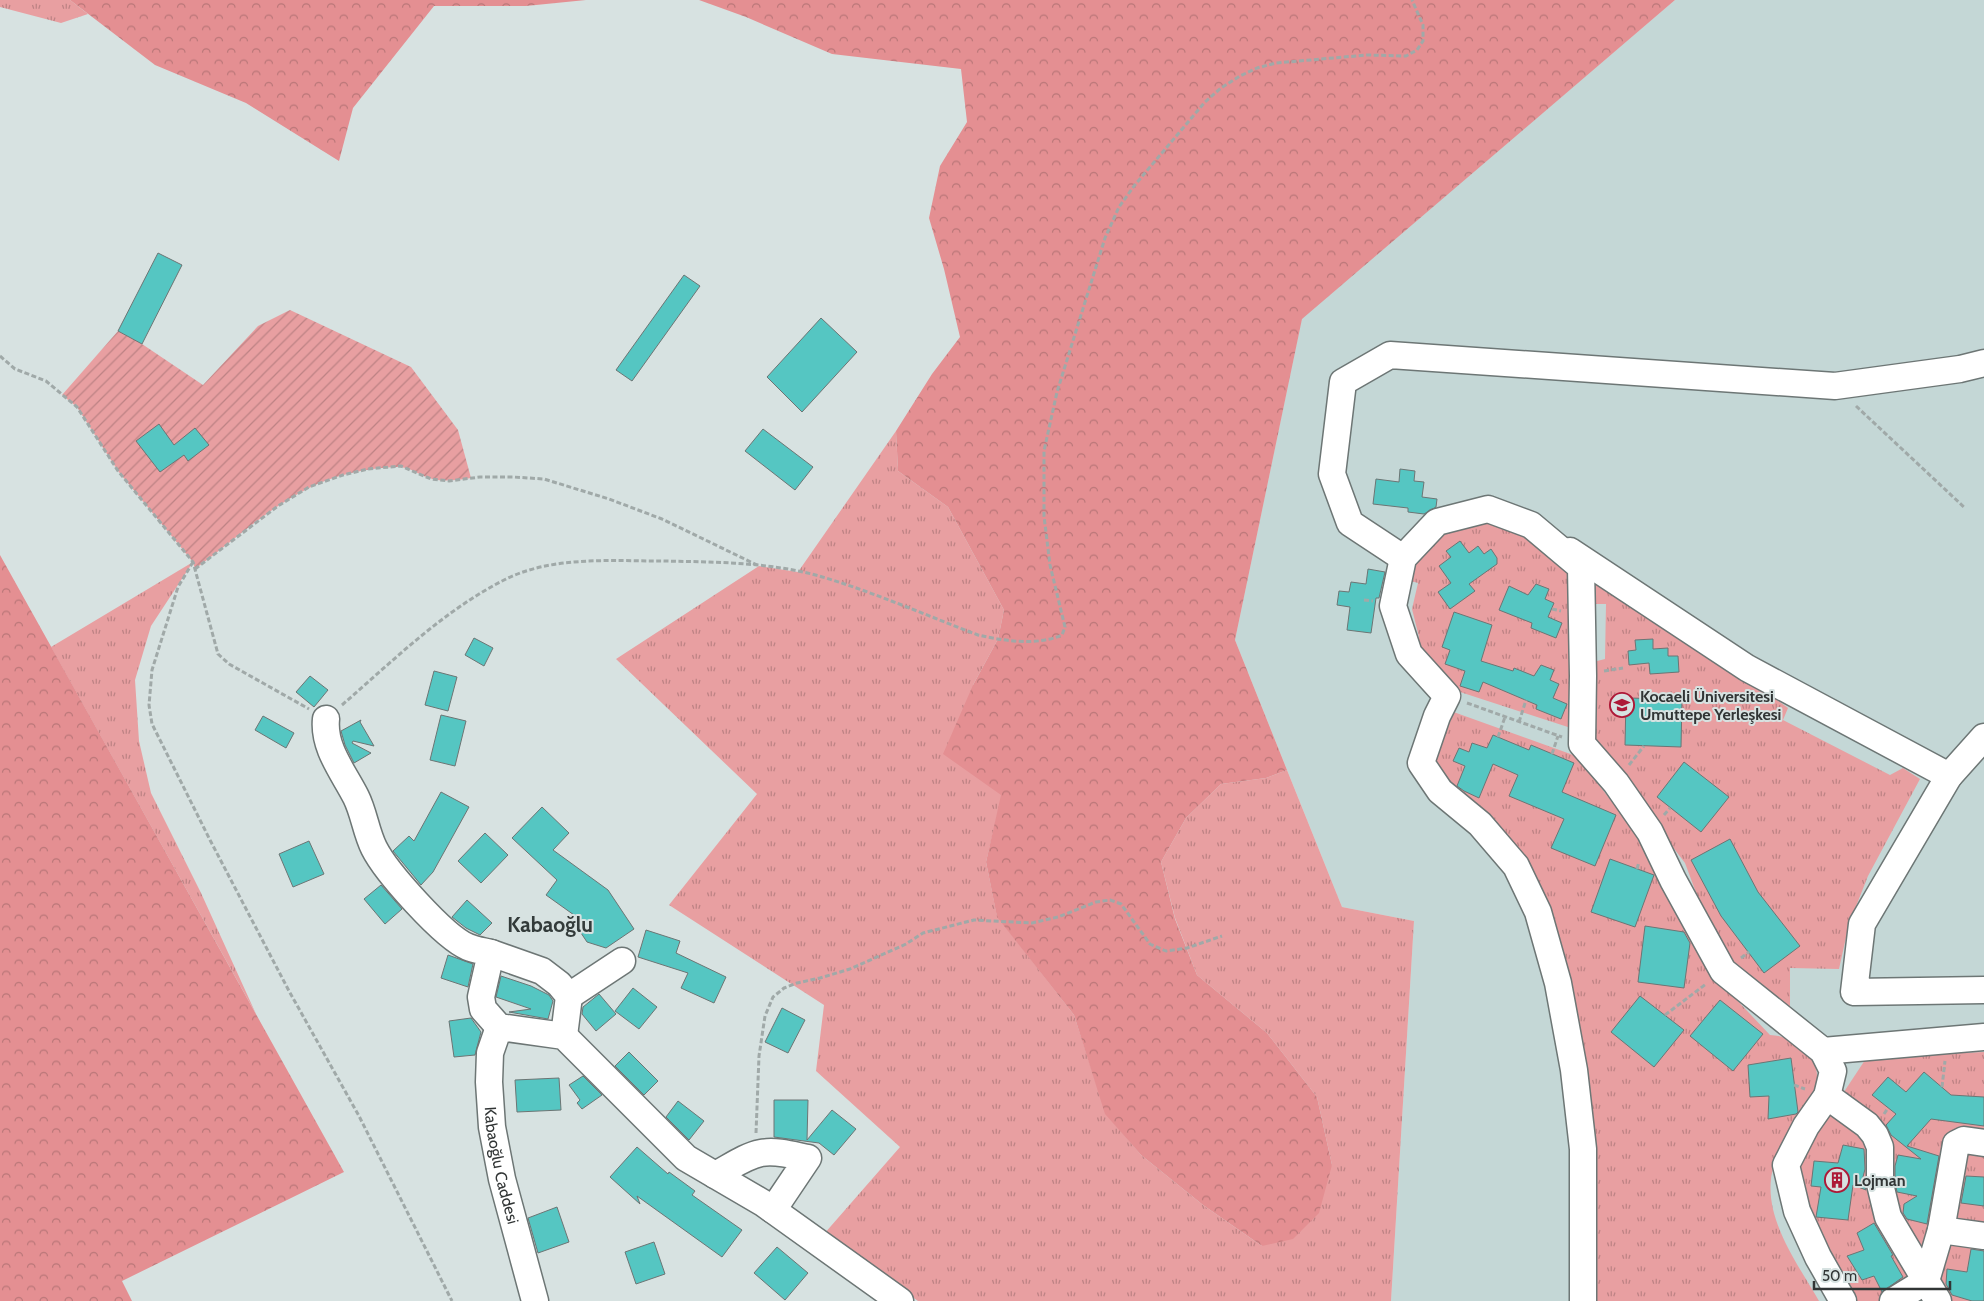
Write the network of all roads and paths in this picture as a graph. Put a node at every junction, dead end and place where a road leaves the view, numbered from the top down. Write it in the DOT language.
graph roads {
  1 [pos="1412,0"];
  2 [pos="0,356"];
  3 [pos="1984,363"];
  4 [pos="1835,386"];
  5 [pos="1965,508"];
  6 [pos="1531,525"];
  7 [pos="1403,558"];
  8 [pos="193,562"];
  9 [pos="759,566"];
  10 [pos="195,570"];
  11 [pos="1447,696"];
  12 [pos="1526,700"];
  13 [pos="1505,717"];
  14 [pos="326,720"];
  15 [pos="1519,722"];
  16 [pos="1558,736"];
  17 [pos="1498,737"];
  18 [pos="1984,738"];
  19 [pos="1582,744"];
  20 [pos="1552,754"];
  21 [pos="1949,776"];
  22 [pos="1222,936"];
  23 [pos="491,953"];
  24 [pos="622,961"];
  25 [pos="1708,983"];
  26 [pos="1984,990"];
  27 [pos="569,996"];
  28 [pos="1665,1016"];
  29 [pos="499,1027"];
  30 [pos="564,1036"];
  31 [pos="1984,1037"];
  32 [pos="1823,1050"];
  33 [pos="1827,1096"];
  34 [pos="1984,1143"];
  35 [pos="755,1155"];
  36 [pos="715,1175"];
  37 [pos="773,1210"];
  38 [pos="1941,1230"];
  39 [pos="1984,1236"];
  40 [pos="1932,1291"];
  41 [pos="452,1301"];
  42 [pos="535,1301"];
  43 [pos="900,1301"];
  44 [pos="1582,1301"];
  45 [pos="1843,1301"];
  46 [pos="1893,1301"];
  1 -- 9 [label="path"];
  2 -- 8 [label="path"];
  3 -- 4 [label="street"];
  4 -- 5 [label="path"];
  4 -- 7 [label="street"];
  6 -- 7 [label="street"];
  6 -- 19 [label="street"];
  6 -- 21 [label="street"];
  7 -- 11 [label="street"];
  8 -- 10 [label="path"];
  8 -- 41 [label="path"];
  9 -- 10 [label="path"];
  9 -- 14 [label="path"];
  10 -- 14 [label="path"];
  11 -- 13 [label="path"];
  11 -- 44 [label="street"];
  12 -- 15 [label="path"];
  13 -- 15 [label="path"];
  13 -- 17 [label="path"];
  14 -- 23 [label="street"];
  15 -- 16 [label="path"];
  16 -- 19 [label="path"];
  16 -- 20 [label="path"];
  18 -- 21 [label="street"];
  19 -- 32 [label="street"];
  21 -- 26 [label="street"];
  22 -- 35 [label="path"];
  23 -- 27 [label="street"];
  23 -- 29 [label="street"];
  24 -- 27 [label="street"];
  25 -- 28 [label="path"];
  27 -- 30 [label="street"];
  29 -- 30 [label="street"];
  29 -- 42 [label="street, Kabaoğlu Caddesi"];
  30 -- 36 [label="street"];
  31 -- 32 [label="street"];
  32 -- 33 [label="street"];
  33 -- 40 [label="street"];
  33 -- 45 [label="street"];
  34 -- 38 [label="street"];
  35 -- 36 [label="street"];
  35 -- 37 [label="street"];
  36 -- 37 [label="street"];
  37 -- 43 [label="street"];
  38 -- 39 [label="street"];
  38 -- 40 [label="street"];
  40 -- 46 [label="street"];
}
